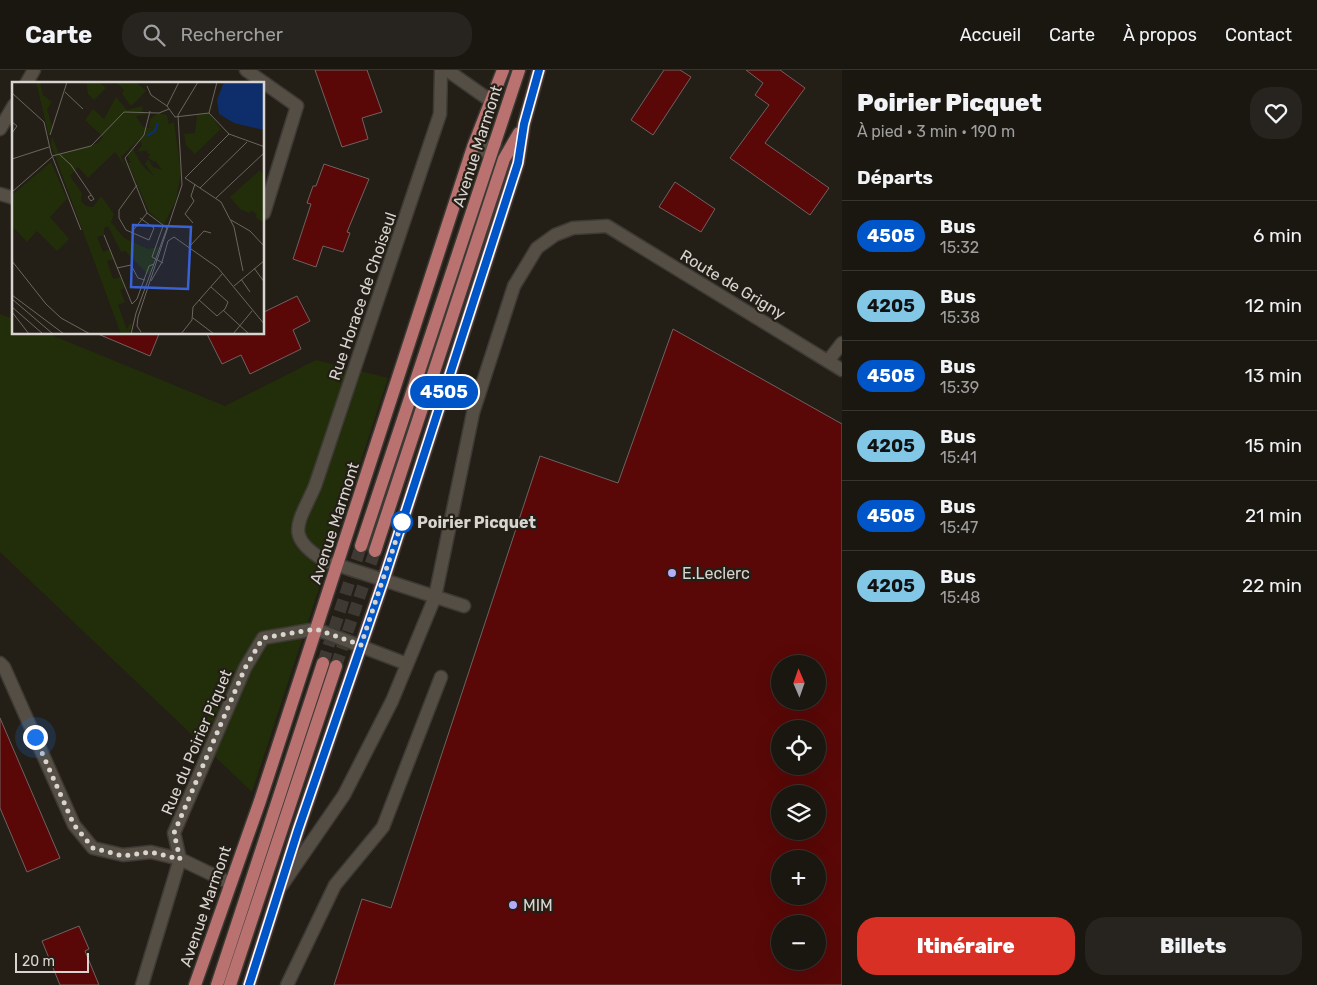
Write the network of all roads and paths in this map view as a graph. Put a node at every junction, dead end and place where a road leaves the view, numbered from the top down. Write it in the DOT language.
graph roads {
  1 [pos="34,70"];
  2 [pos="246,70"];
  3 [pos="441,70"];
  4 [pos="447,70"];
  5 [pos="503,70"];
  6 [pos="520,70"];
  7 [pos="539,70"];
  8 [pos="27,82"];
  9 [pos="263,82"];
  10 [pos="265,83"];
  11 [pos="491,101"];
  12 [pos="12,108"];
  13 [pos="524,124"];
  14 [pos="0,129"];
  15 [pos="495,144"];
  16 [pos="470,156"];
  17 [pos="265,210"];
  18 [pos="842,343"];
  19 [pos="828,361"];
  20 [pos="842,370"];
  21 [pos="361,546"];
  22 [pos="375,550"];
  23 [pos="337,566"];
  24 [pos="383,582"];
  25 [pos="435,597"];
  26 [pos="464,606"];
  27 [pos="316,629"];
  28 [pos="361,645"];
  29 [pos="0,663"];
  30 [pos="323,663"];
  31 [pos="407,664"];
  32 [pos="336,666"];
  33 [pos="441,678"];
  34 [pos="180,859"];
  35 [pos="230,883"];
  36 [pos="280,888"];
  37 [pos="142,985"];
  38 [pos="195,985"];
  39 [pos="217,985"];
  40 [pos="230,985"];
  41 [pos="249,985"];
  42 [pos="287,985"];
  1 -- 8 [label="street"];
  2 -- 9 [label="street"];
  3 -- 23 [label="street, Rue Horace de Choiseul"];
  4 -- 11 [label="street"];
  5 -- 11 [label="main road, Avenue Marmont"];
  6 -- 15 [label="main road, Avenue Marmont"];
  7 -- 13 [label="main road, Avenue Marmont"];
  10 -- 17 [label="street"];
  11 -- 16 [label="main road, Avenue Marmont"];
  12 -- 14 [label="street"];
  13 -- 22 [label="main road, Avenue Marmont"];
  13 -- 24 [label="main road, Avenue Marmont"];
  15 -- 16 [label="street"];
  15 -- 21 [label="main road, Avenue Marmont"];
  16 -- 23 [label="main road, Avenue Marmont"];
  18 -- 19 [label="street"];
  19 -- 20 [label="street, Route de Grigny"];
  19 -- 25 [label="street, Route de Grigny"];
  23 -- 24 [label="street"];
  23 -- 27 [label="main road, Avenue Marmont"];
  24 -- 25 [label="street"];
  24 -- 28 [label="main road, Avenue Marmont"];
  25 -- 26 [label="street"];
  25 -- 31 [label="street"];
  27 -- 28 [label="street"];
  27 -- 34 [label="street, Rue du Poirier Piquet"];
  27 -- 35 [label="main road, Avenue Marmont"];
  28 -- 31 [label="street"];
  28 -- 36 [label="main road, Avenue Marmont"];
  29 -- 34 [label="street"];
  30 -- 39 [label="main road"];
  31 -- 36 [label="street"];
  32 -- 40 [label="main road"];
  33 -- 42 [label="street"];
  34 -- 35 [label="street"];
  34 -- 37 [label="street"];
  35 -- 38 [label="main road, Avenue Marmont"];
  36 -- 41 [label="main road, Avenue Marmont"];
}
